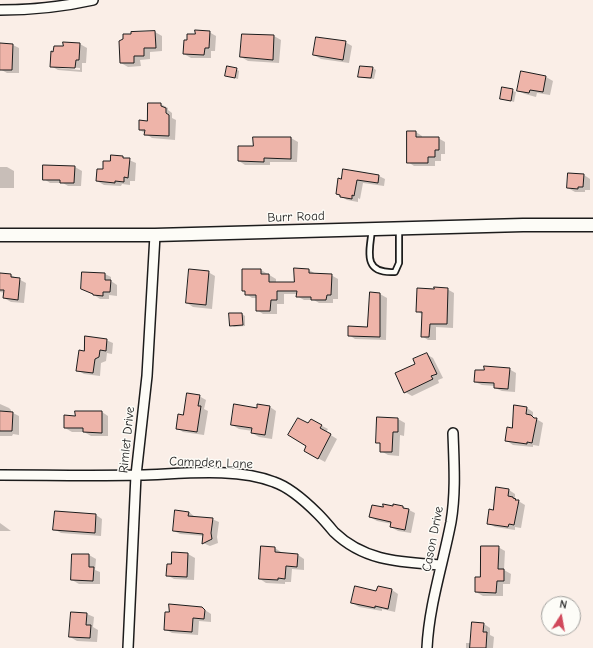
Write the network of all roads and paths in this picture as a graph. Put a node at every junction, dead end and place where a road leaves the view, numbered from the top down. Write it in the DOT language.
graph roads {
  1 [pos="93,0"];
  2 [pos="0,10"];
  3 [pos="593,225"];
  4 [pos="398,228"];
  5 [pos="372,229"];
  6 [pos="0,235"];
  7 [pos="155,235"];
  8 [pos="453,433"];
  9 [pos="0,475"];
  10 [pos="136,475"];
  11 [pos="441,565"];
  12 [pos="128,648"];
  13 [pos="427,648"];
  1 -- 2 [label="street"];
  3 -- 4 [label="street, Burr Road"];
  4 -- 5 [label="street, Burr Road"];
  4 -- 5 [label="lane"];
  5 -- 7 [label="street, Burr Road"];
  6 -- 7 [label="street, Burr Road"];
  7 -- 10 [label="street, Rimlet Drive"];
  8 -- 11 [label="street, Cason Drive"];
  9 -- 10 [label="street, Campden Lane"];
  10 -- 11 [label="street, Campden Lane"];
  10 -- 12 [label="street, Rimlet Drive"];
  11 -- 13 [label="street, Cason Drive"];
}
